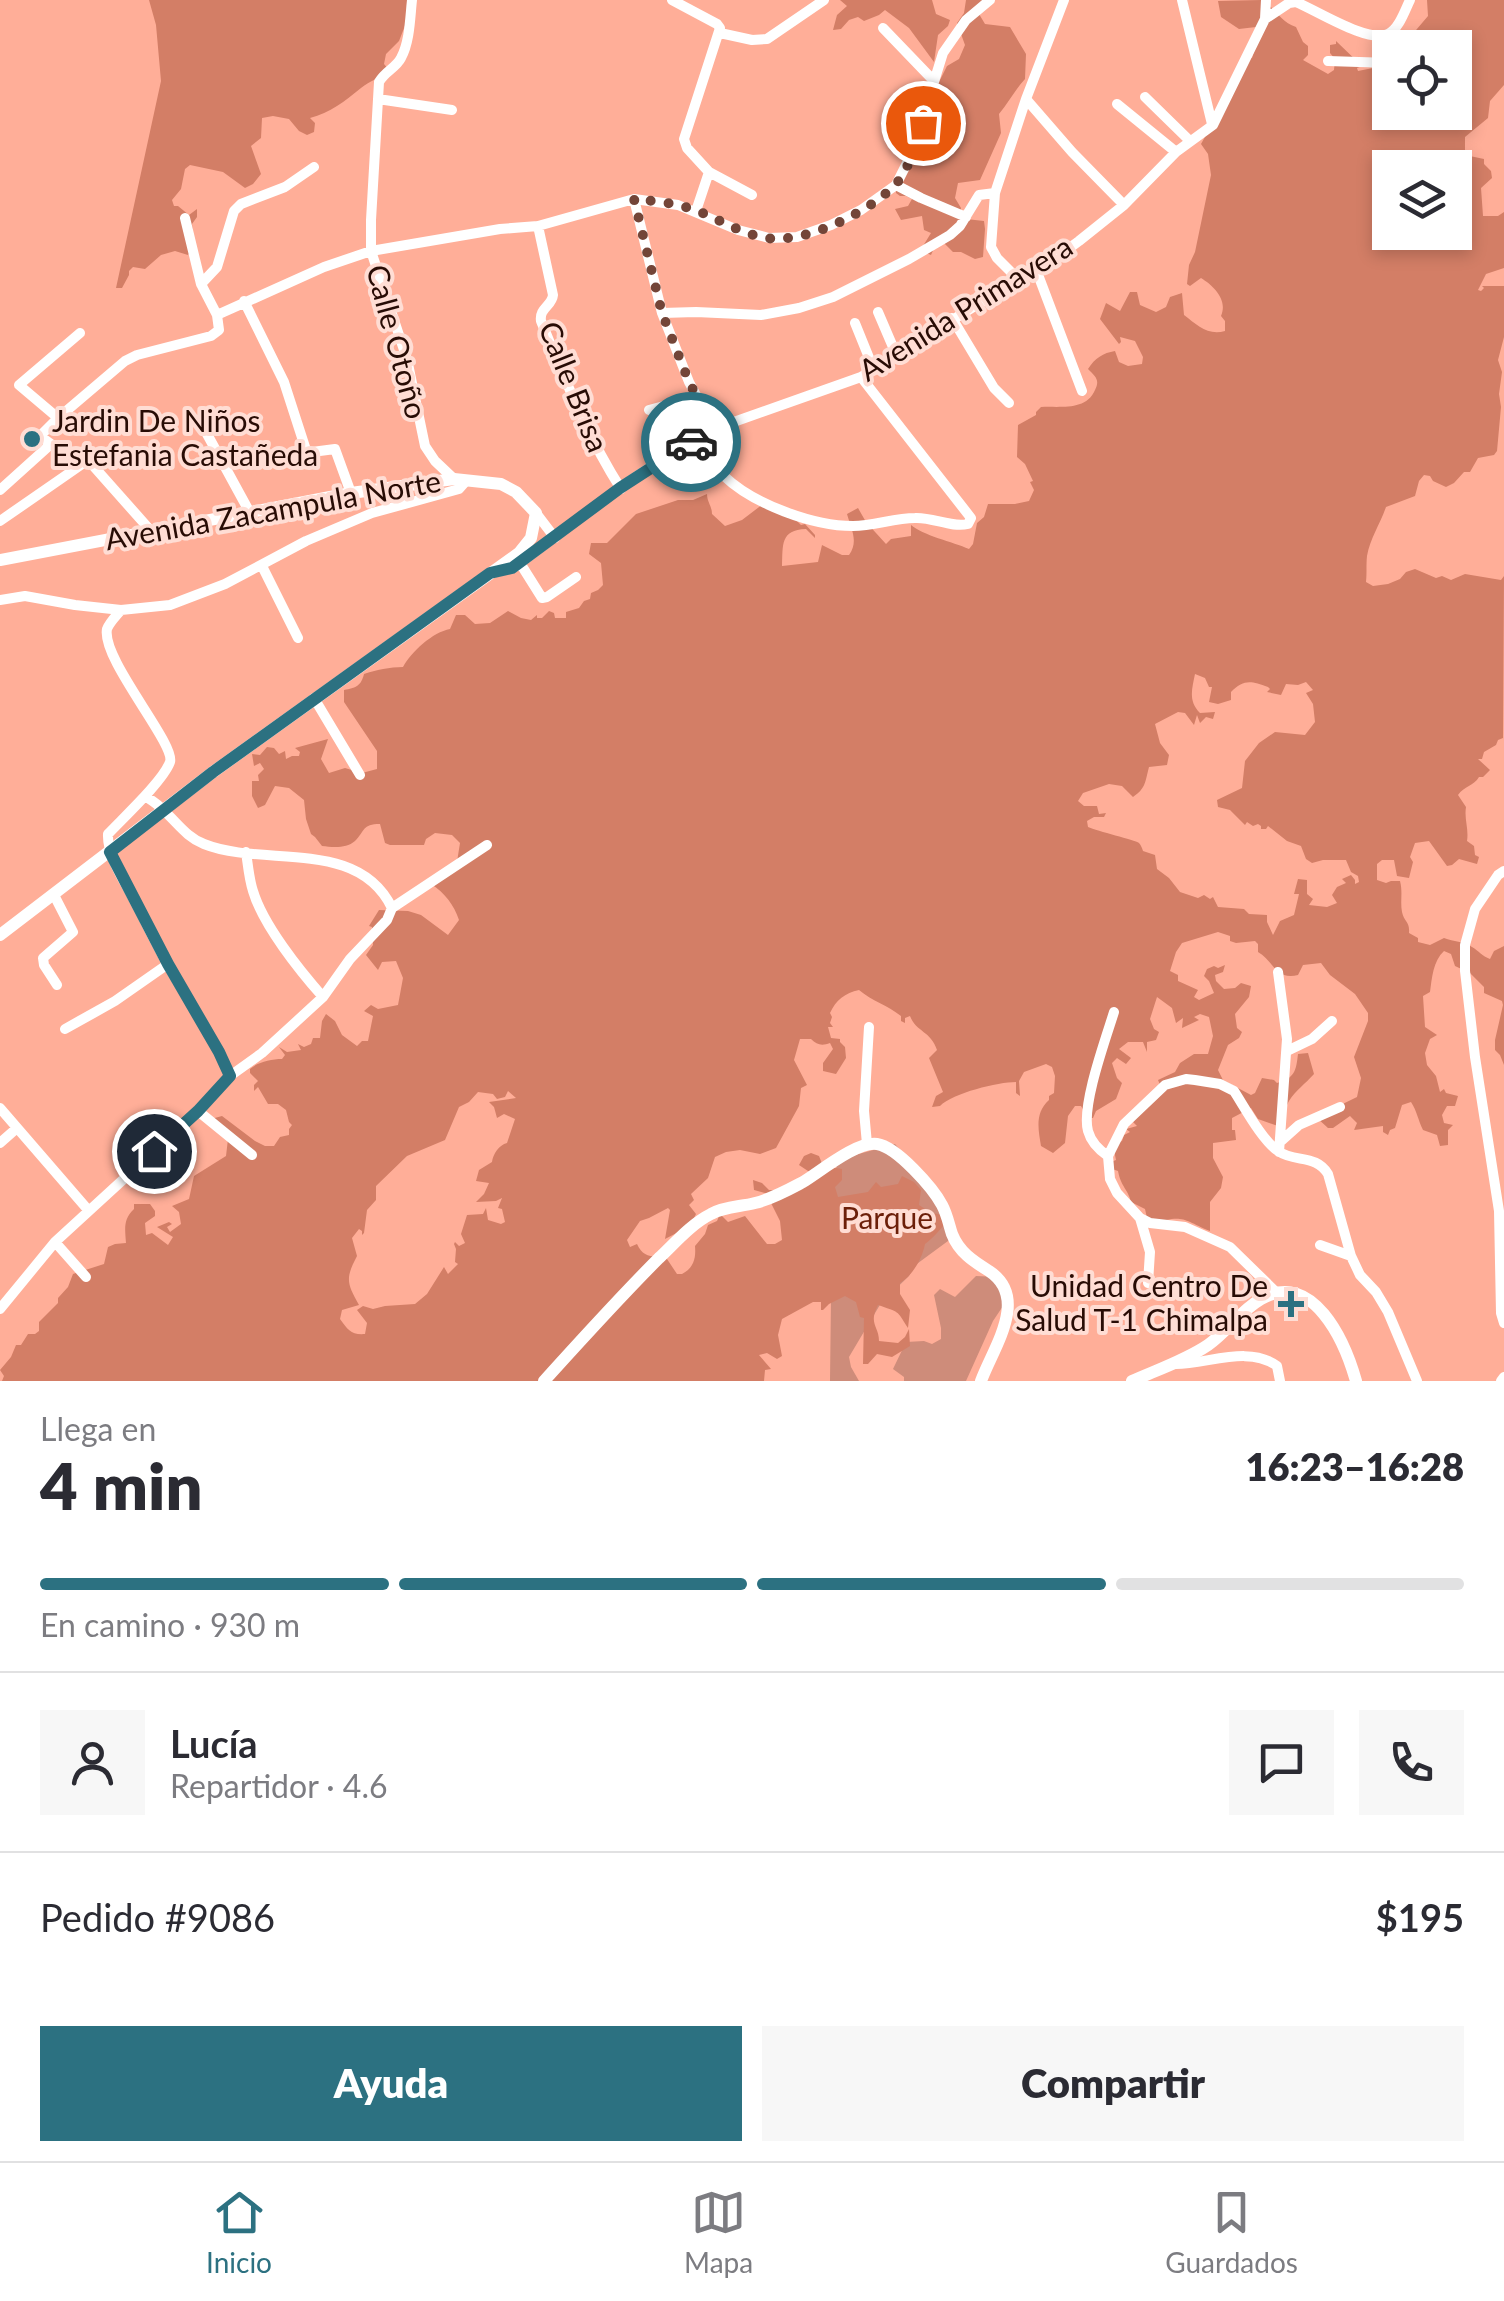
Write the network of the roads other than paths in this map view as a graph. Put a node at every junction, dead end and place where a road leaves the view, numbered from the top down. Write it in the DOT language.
graph roads {
  1 [pos="412,0"];
  2 [pos="672,0"];
  3 [pos="824,0"];
  4 [pos="990,0"];
  5 [pos="1064,0"];
  6 [pos="1182,0"];
  7 [pos="1266,0"];
  8 [pos="1410,0"];
  9 [pos="1265,18"];
  10 [pos="883,28"];
  11 [pos="1394,30"];
  12 [pos="720,33"];
  13 [pos="1372,34"];
  14 [pos="1328,61"];
  15 [pos="1372,63"];
  16 [pos="933,80"];
  17 [pos="1145,96"];
  18 [pos="378,98"];
  19 [pos="1026,99"];
  20 [pos="1117,104"];
  21 [pos="452,110"];
  22 [pos="1212,125"];
  23 [pos="1190,140"];
  24 [pos="1176,152"];
  25 [pos="314,166"];
  26 [pos="709,172"];
  27 [pos="896,185"];
  28 [pos="995,194"];
  29 [pos="752,195"];
  30 [pos="634,199"];
  31 [pos="1124,205"];
  32 [pos="696,210"];
  33 [pos="966,217"];
  34 [pos="185,218"];
  35 [pos="538,226"];
  36 [pos="371,250"];
  37 [pos="1037,272"];
  38 [pos="1018,279"];
  39 [pos="202,284"];
  40 [pos="244,301"];
  41 [pos="878,312"];
  42 [pos="662,313"];
  43 [pos="218,315"];
  44 [pos="952,318"];
  45 [pos="855,323"];
  46 [pos="80,334"];
  47 [pos="896,354"];
  48 [pos="874,370"];
  49 [pos="861,377"];
  50 [pos="1082,391"];
  51 [pos="697,397"];
  52 [pos="1010,403"];
  53 [pos="648,410"];
  54 [pos="58,418"];
  55 [pos="201,423"];
  56 [pos="714,429"];
  57 [pos="698,437"];
  58 [pos="50,444"];
  59 [pos="88,460"];
  60 [pos="461,479"];
  61 [pos="620,488"];
  62 [pos="0,490"];
  63 [pos="351,493"];
  64 [pos="249,512"];
  65 [pos="536,513"];
  66 [pos="0,521"];
  67 [pos="151,531"];
  68 [pos="554,538"];
  69 [pos="0,560"];
  70 [pos="520,563"];
  71 [pos="262,566"];
  72 [pos="490,573"];
  73 [pos="576,577"];
  74 [pos="0,600"];
  75 [pos="121,610"];
  76 [pos="298,638"];
  77 [pos="314,698"];
  78 [pos="360,776"];
  79 [pos="145,796"];
  80 [pos="165,810"];
  81 [pos="487,845"];
  82 [pos="110,852"];
  83 [pos="246,852"];
  84 [pos="1501,873"];
  85 [pos="54,895"];
  86 [pos="392,908"];
  87 [pos="2,930"];
  88 [pos="168,964"];
  89 [pos="1278,972"];
  90 [pos="57,985"];
  91 [pos="323,997"];
  92 [pos="1114,1012"];
  93 [pos="1332,1021"];
  94 [pos="869,1027"];
  95 [pos="64,1029"];
  96 [pos="1287,1051"];
  97 [pos="230,1076"];
  98 [pos="1340,1107"];
  99 [pos="0,1108"];
  100 [pos="198,1111"];
  101 [pos="17,1128"];
  102 [pos="0,1142"];
  103 [pos="866,1144"];
  104 [pos="1280,1148"];
  105 [pos="252,1155"];
  106 [pos="1108,1156"];
  107 [pos="90,1212"];
  108 [pos="1140,1218"];
  109 [pos="56,1242"];
  110 [pos="1320,1245"];
  111 [pos="1351,1256"];
  112 [pos="86,1277"];
  113 [pos="1148,1283"];
  114 [pos="1277,1293"];
  115 [pos="0,1309"];
  116 [pos="1504,1322"];
  117 [pos="1170,1364"];
  118 [pos="544,1381"];
  119 [pos="981,1381"];
  120 [pos="1132,1381"];
  121 [pos="1280,1381"];
  122 [pos="1356,1381"];
  123 [pos="1418,1381"];
  1 -- 18 [label="street, Calle Otoño"];
  2 -- 12 [label="street"];
  3 -- 12 [label="street"];
  4 -- 16 [label="street"];
  5 -- 19 [label="street"];
  6 -- 22 [label="street"];
  7 -- 9 [label="street"];
  8 -- 11 [label="street"];
  9 -- 13 [label="street"];
  9 -- 22 [label="street"];
  10 -- 16 [label="street"];
  12 -- 26 [label="street"];
  14 -- 15 [label="street"];
  16 -- 27 [label="street"];
  17 -- 23 [label="street"];
  18 -- 21 [label="street"];
  18 -- 36 [label="street, Calle Otoño"];
  19 -- 28 [label="street"];
  19 -- 31 [label="street"];
  20 -- 24 [label="street"];
  22 -- 23 [label="street, Avenida Primavera"];
  23 -- 24 [label="street, Avenida Primavera"];
  24 -- 31 [label="street, Avenida Primavera"];
  25 -- 39 [label="street"];
  26 -- 29 [label="street"];
  26 -- 32 [label="street"];
  27 -- 32 [label="street"];
  27 -- 33 [label="street"];
  28 -- 33 [label="street"];
  28 -- 38 [label="street"];
  30 -- 32 [label="street"];
  30 -- 35 [label="street"];
  30 -- 42 [label="street"];
  31 -- 37 [label="street, Avenida Primavera"];
  33 -- 42 [label="street"];
  34 -- 39 [label="street"];
  35 -- 36 [label="street"];
  35 -- 61 [label="street, Calle Brisa"];
  36 -- 40 [label="street"];
  36 -- 60 [label="street, Calle Otoño"];
  37 -- 38 [label="street, Avenida Primavera"];
  37 -- 50 [label="street"];
  38 -- 44 [label="street, Avenida Primavera"];
  39 -- 43 [label="street"];
  40 -- 43 [label="street"];
  40 -- 63 [label="street"];
  41 -- 47 [label="street"];
  42 -- 51 [label="street"];
  43 -- 54 [label="street"];
  44 -- 47 [label="street, Avenida Primavera"];
  44 -- 52 [label="street"];
  45 -- 48 [label="street"];
  46 -- 54 [label="street"];
  47 -- 48 [label="street, Avenida Primavera"];
  48 -- 49 [label="street, Avenida Primavera"];
  49 -- 56 [label="street, Avenida Primavera"];
  49 -- 57 [label="street"];
  51 -- 53 [label="street"];
  51 -- 56 [label="street"];
  54 -- 58 [label="street"];
  55 -- 64 [label="street"];
  56 -- 57 [label="street, Avenida Primavera"];
  57 -- 61 [label="street, Avenida Primavera"];
  58 -- 59 [label="street"];
  58 -- 62 [label="street"];
  59 -- 66 [label="street"];
  59 -- 67 [label="street"];
  60 -- 63 [label="main road, Avenida Zacampula Norte"];
  60 -- 65 [label="main road, Avenida Zacampula Norte"];
  60 -- 71 [label="street"];
  61 -- 68 [label="street, Avenida Primavera"];
  63 -- 64 [label="main road, Avenida Zacampula Norte"];
  64 -- 67 [label="main road, Avenida Zacampula Norte"];
  65 -- 68 [label="street"];
  65 -- 72 [label="main road"];
  67 -- 69 [label="main road, Avenida Zacampula Norte"];
  68 -- 70 [label="street, Avenida Primavera"];
  70 -- 72 [label="street, Avenida Primavera"];
  70 -- 73 [label="street"];
  71 -- 75 [label="street"];
  71 -- 76 [label="street"];
  72 -- 77 [label="main road"];
  74 -- 75 [label="street"];
  75 -- 79 [label="street"];
  77 -- 78 [label="street"];
  77 -- 80 [label="main road"];
  79 -- 80 [label="street"];
  79 -- 82 [label="street"];
  80 -- 82 [label="main road"];
  80 -- 83 [label="street"];
  81 -- 86 [label="street"];
  82 -- 85 [label="main road"];
  82 -- 88 [label="street"];
  83 -- 86 [label="street"];
  83 -- 91 [label="street"];
  84 -- 116 [label="street"];
  85 -- 87 [label="main road"];
  85 -- 90 [label="street"];
  86 -- 91 [label="street"];
  88 -- 95 [label="street"];
  88 -- 97 [label="street"];
  89 -- 96 [label="street"];
  91 -- 97 [label="street"];
  92 -- 106 [label="street"];
  93 -- 96 [label="street"];
  94 -- 103 [label="street"];
  96 -- 104 [label="street"];
  97 -- 100 [label="street"];
  98 -- 104 [label="street"];
  99 -- 101 [label="street"];
  100 -- 105 [label="street"];
  100 -- 107 [label="street"];
  101 -- 102 [label="street"];
  101 -- 107 [label="street"];
  103 -- 118 [label="main road"];
  103 -- 119 [label="main road"];
  104 -- 106 [label="street"];
  104 -- 111 [label="street"];
  106 -- 108 [label="street"];
  107 -- 109 [label="street"];
  108 -- 113 [label="street"];
  108 -- 114 [label="street"];
  109 -- 112 [label="street"];
  109 -- 115 [label="street"];
  110 -- 111 [label="street"];
  111 -- 123 [label="street"];
  114 -- 117 [label="main road"];
  114 -- 122 [label="main road"];
  117 -- 120 [label="main road"];
  117 -- 121 [label="street"];
}
